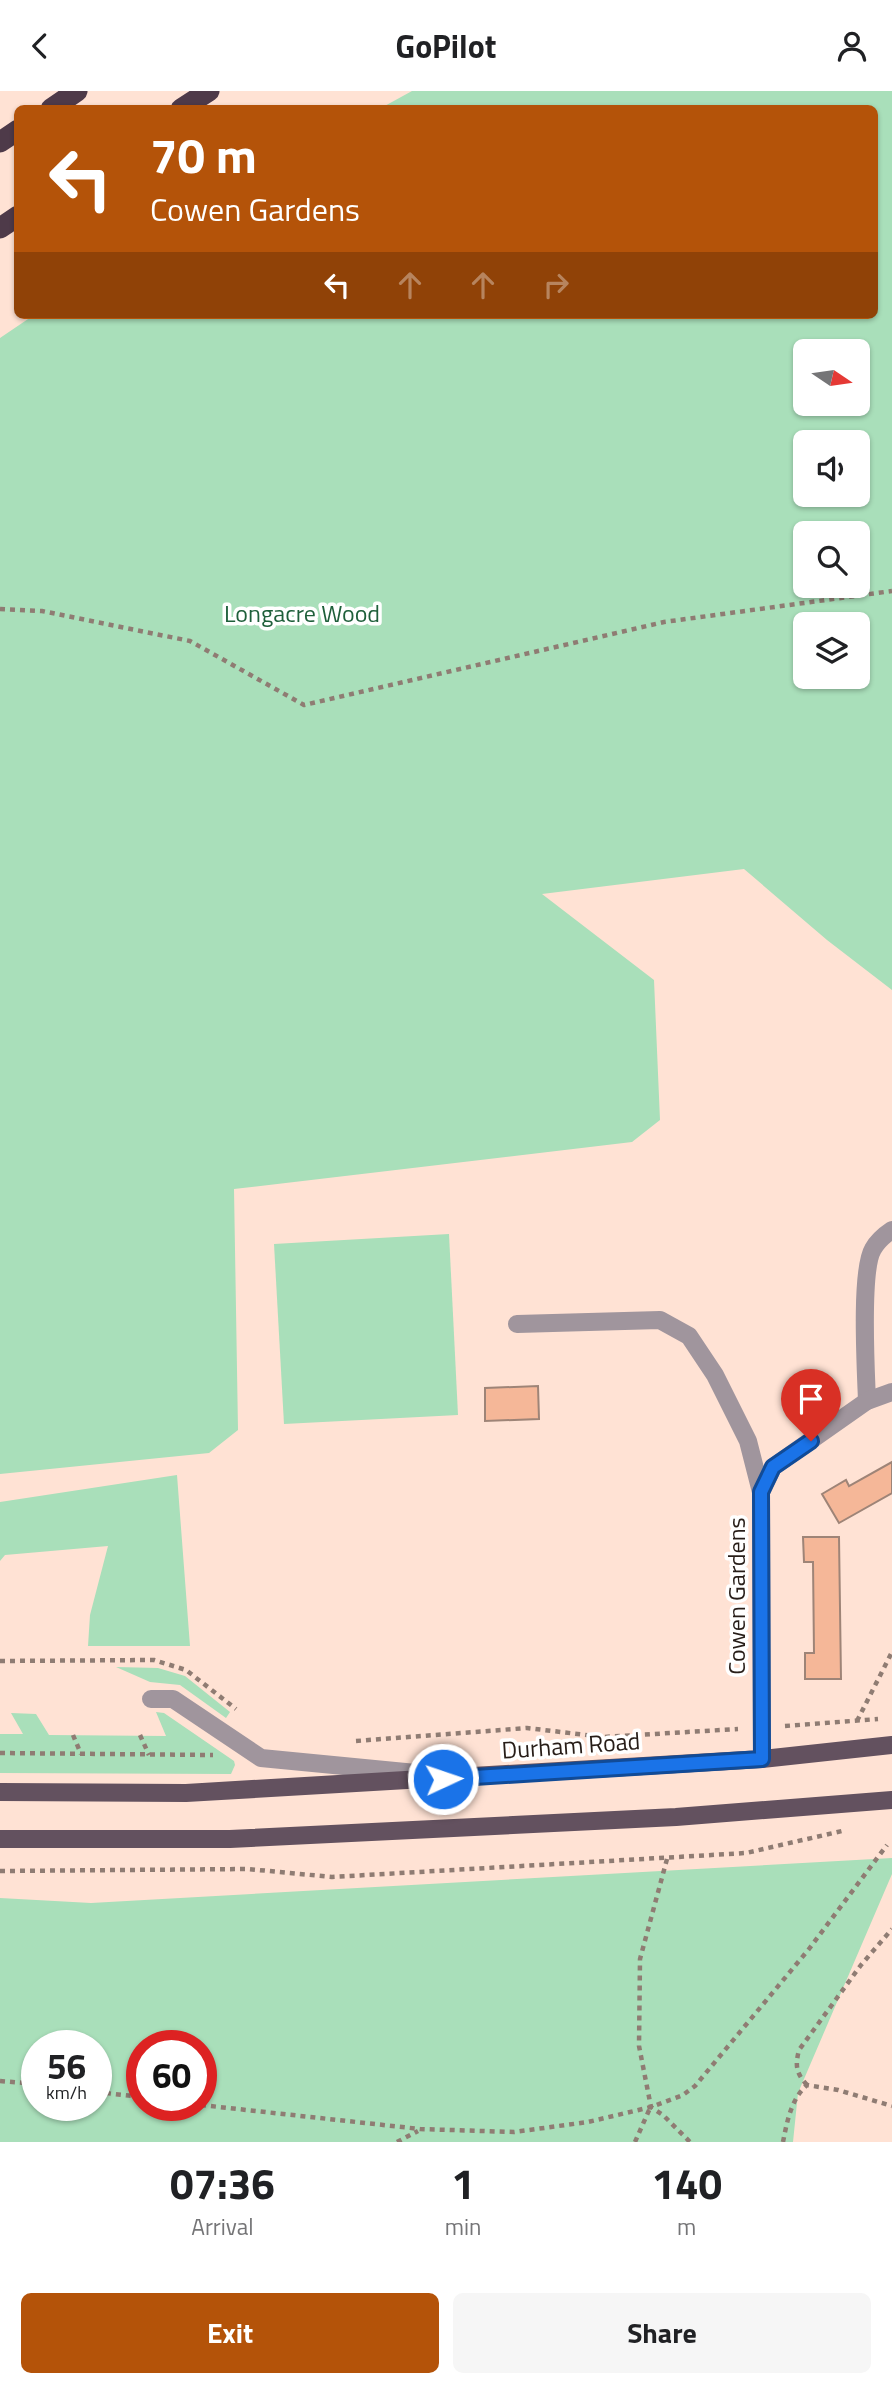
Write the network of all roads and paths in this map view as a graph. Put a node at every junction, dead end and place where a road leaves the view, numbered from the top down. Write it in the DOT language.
graph roads {
  1 [pos="77,91"];
  2 [pos="209,91"];
  3 [pos="57,105"];
  4 [pos="187,105"];
  5 [pos="892,591"];
  6 [pos="0,609"];
  7 [pos="892,1230"];
  8 [pos="516,1324"];
  9 [pos="892,1392"];
  10 [pos="867,1401"];
  11 [pos="761,1492"];
  12 [pos="892,1652"];
  13 [pos="0,1661"];
  14 [pos="151,1699"];
  15 [pos="762,1727"];
  16 [pos="73,1735"];
  17 [pos="141,1735"];
  18 [pos="231,1738"];
  19 [pos="348,1742"];
  20 [pos="892,1745"];
  21 [pos="0,1753"];
  22 [pos="81,1754"];
  23 [pos="149,1755"];
  24 [pos="762,1759"];
  25 [pos="469,1778"];
  26 [pos="0,1792"];
  27 [pos="892,1800"];
  28 [pos="853,1830"];
  29 [pos="0,1839"];
  30 [pos="887,1845"];
  31 [pos="667,1859"];
  32 [pos="0,1871"];
  33 [pos="892,1929"];
  34 [pos="0,2081"];
  35 [pos="21,2083"];
  36 [pos="807,2085"];
  37 [pos="892,2106"];
  38 [pos="217,2107"];
  39 [pos="651,2107"];
  40 [pos="420,2129"];
  41 [pos="397,2142"];
  42 [pos="635,2142"];
  43 [pos="690,2142"];
  44 [pos="783,2142"];
  1 -- 3 [label="highway"];
  2 -- 4 [label="highway"];
  5 -- 6 [label="path"];
  7 -- 10 [label="street"];
  8 -- 11 [label="street"];
  9 -- 10 [label="street, Cowen Gardens"];
  10 -- 11 [label="street, Cowen Gardens"];
  11 -- 15 [label="street, Cowen Gardens"];
  12 -- 15 [label="path"];
  13 -- 18 [label="path"];
  14 -- 18 [label="street"];
  15 -- 19 [label="path"];
  15 -- 24 [label="street, Cowen Gardens"];
  16 -- 22 [label="path"];
  17 -- 23 [label="path"];
  18 -- 23 [label="path"];
  18 -- 25 [label="street"];
  20 -- 24 [label="main road, Durham Road"];
  21 -- 22 [label="path"];
  22 -- 23 [label="path"];
  24 -- 25 [label="main road, Durham Road"];
  25 -- 26 [label="main road, Durham Road"];
  27 -- 29 [label="main road"];
  28 -- 31 [label="path"];
  30 -- 39 [label="path"];
  31 -- 32 [label="path"];
  31 -- 39 [label="path"];
  33 -- 36 [label="path"];
  34 -- 35 [label="path"];
  36 -- 37 [label="path"];
  36 -- 44 [label="path"];
  38 -- 40 [label="path"];
  39 -- 40 [label="path"];
  39 -- 42 [label="path"];
  39 -- 43 [label="path"];
  40 -- 41 [label="path"];
}
